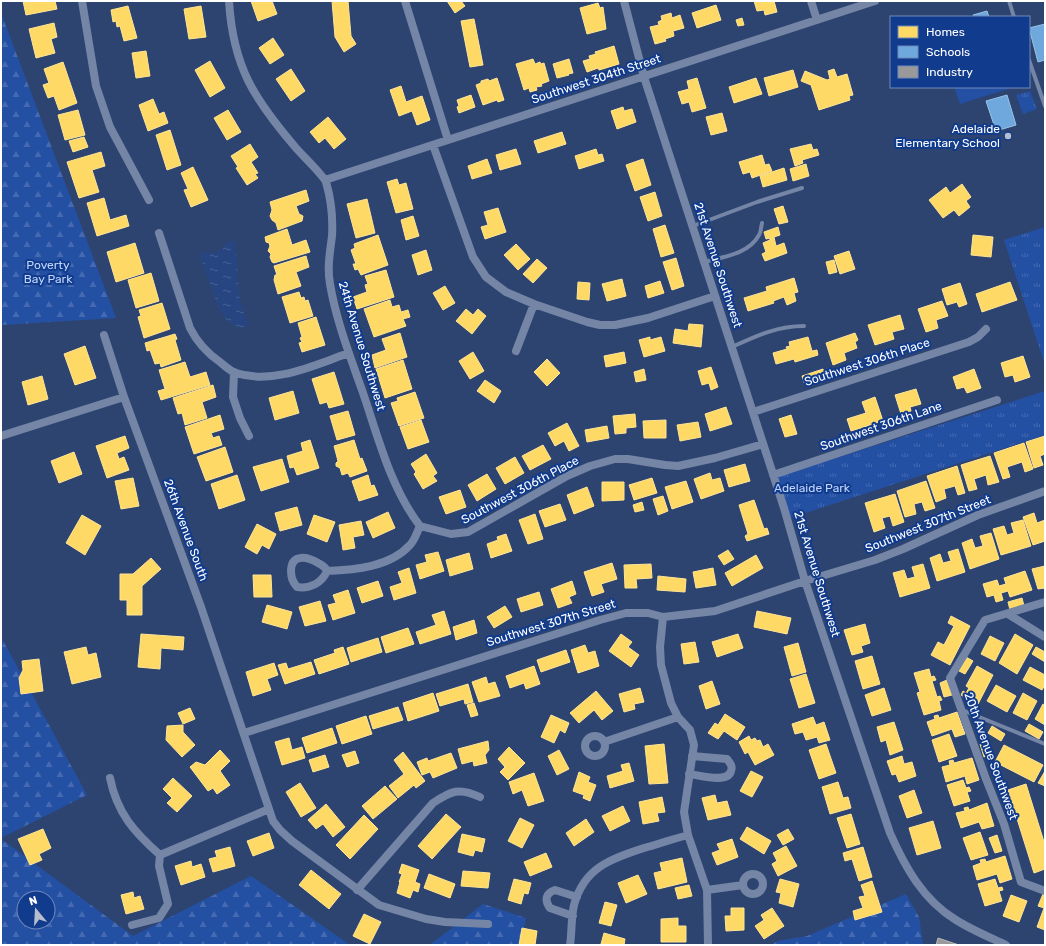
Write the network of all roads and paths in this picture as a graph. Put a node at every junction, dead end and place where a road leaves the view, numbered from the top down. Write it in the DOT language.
graph roads {
  1 [pos="82,1"];
  2 [pos="229,1"];
  3 [pos="405,1"];
  4 [pos="624,1"];
  5 [pos="811,1"];
  6 [pos="875,1"];
  7 [pos="1009,1"];
  8 [pos="1014,16"];
  9 [pos="817,20"];
  10 [pos="1030,63"];
  11 [pos="644,77"];
  12 [pos="1045,106"];
  13 [pos="448,140"];
  14 [pos="433,145"];
  15 [pos="325,180"];
  16 [pos="802,188"];
  17 [pos="149,200"];
  18 [pos="762,223"];
  19 [pos="692,226"];
  20 [pos="159,233"];
  21 [pos="704,262"];
  22 [pos="715,296"];
  23 [pos="534,304"];
  24 [pos="804,326"];
  25 [pos="986,329"];
  26 [pos="104,335"];
  27 [pos="732,347"];
  28 [pos="516,351"];
  29 [pos="349,353"];
  30 [pos="234,372"];
  31 [pos="124,397"];
  32 [pos="997,400"];
  33 [pos="753,412"];
  34 [pos="1,436"];
  35 [pos="249,436"];
  36 [pos="763,444"];
  37 [pos="773,475"];
  38 [pos="1045,491"];
  39 [pos="420,526"];
  40 [pos="327,571"];
  41 [pos="805,581"];
  42 [pos="1045,602"];
  43 [pos="1008,614"];
  44 [pos="663,617"];
  45 [pos="1045,637"];
  46 [pos="962,710"];
  47 [pos="678,717"];
  48 [pos="244,733"];
  49 [pos="604,742"];
  50 [pos="1045,744"];
  51 [pos="692,756"];
  52 [pos="689,774"];
  53 [pos="110,778"];
  54 [pos="480,797"];
  55 [pos="269,809"];
  56 [pos="688,835"];
  57 [pos="160,855"];
  58 [pos="743,885"];
  59 [pos="357,890"];
  60 [pos="707,890"];
  61 [pos="1045,891"];
  62 [pos="577,897"];
  63 [pos="573,916"];
  64 [pos="488,924"];
  65 [pos="132,925"];
  66 [pos="570,945"];
  67 [pos="708,945"];
  68 [pos="1006,945"];
  1 -- 17 [label="street"];
  2 -- 15 [label="street"];
  3 -- 13 [label="street"];
  4 -- 11 [label="street, 21st Avenue Southwest"];
  5 -- 9 [label="street"];
  6 -- 9 [label="street, Southwest 304th Street"];
  7 -- 8 [label="lane"];
  9 -- 11 [label="street, Southwest 304th Street"];
  10 -- 12 [label="lane"];
  11 -- 13 [label="street, Southwest 304th Street"];
  11 -- 19 [label="street, 21st Avenue Southwest"];
  13 -- 14 [label="street, Southwest 304th Street"];
  14 -- 15 [label="street, Southwest 304th Street"];
  14 -- 23 [label="street"];
  15 -- 29 [label="street, 24th Avenue Southwest"];
  16 -- 19 [label="lane"];
  18 -- 21 [label="lane"];
  19 -- 21 [label="street, 21st Avenue Southwest"];
  20 -- 30 [label="street"];
  21 -- 22 [label="street, 21st Avenue Southwest"];
  22 -- 23 [label="street"];
  22 -- 27 [label="street, 21st Avenue Southwest"];
  23 -- 28 [label="street"];
  24 -- 27 [label="lane"];
  25 -- 33 [label="street, Southwest 306th Place"];
  26 -- 31 [label="street, 26th Avenue South"];
  27 -- 33 [label="street, 21st Avenue Southwest"];
  29 -- 30 [label="street"];
  29 -- 39 [label="street, 24th Avenue Southwest"];
  30 -- 35 [label="street"];
  31 -- 34 [label="street"];
  31 -- 48 [label="street, 26th Avenue South"];
  32 -- 37 [label="street, Southwest 306th Lane"];
  33 -- 36 [label="street, 21st Avenue Southwest"];
  36 -- 37 [label="street, 21st Avenue Southwest"];
  36 -- 39 [label="street, Southwest 306th Place"];
  37 -- 41 [label="street, 21st Avenue Southwest"];
  38 -- 41 [label="street, Southwest 307th Street"];
  39 -- 40 [label="street"];
  40 -- 40 [label="street"];
  41 -- 44 [label="street, Southwest 307th Street"];
  41 -- 68 [label="street, 21st Avenue Southwest"];
  42 -- 43 [label="street"];
  43 -- 45 [label="street"];
  43 -- 46 [label="street, 20th Avenue Southwest"];
  44 -- 47 [label="street"];
  44 -- 48 [label="street, Southwest 307th Street"];
  46 -- 50 [label="lane"];
  46 -- 61 [label="street, 20th Avenue Southwest"];
  47 -- 49 [label="street"];
  47 -- 51 [label="street"];
  48 -- 55 [label="street, 26th Avenue South"];
  51 -- 52 [label="street"];
  51 -- 52 [label="street"];
  52 -- 56 [label="street"];
  53 -- 57 [label="street"];
  54 -- 59 [label="street"];
  55 -- 57 [label="street"];
  55 -- 59 [label="street, 26th Avenue South"];
  56 -- 60 [label="street"];
  56 -- 62 [label="street"];
  57 -- 65 [label="street"];
  58 -- 60 [label="street"];
  59 -- 64 [label="street, 26th Avenue South"];
  60 -- 67 [label="street"];
  62 -- 63 [label="street"];
  62 -- 63 [label="street"];
  63 -- 66 [label="street"];
}
